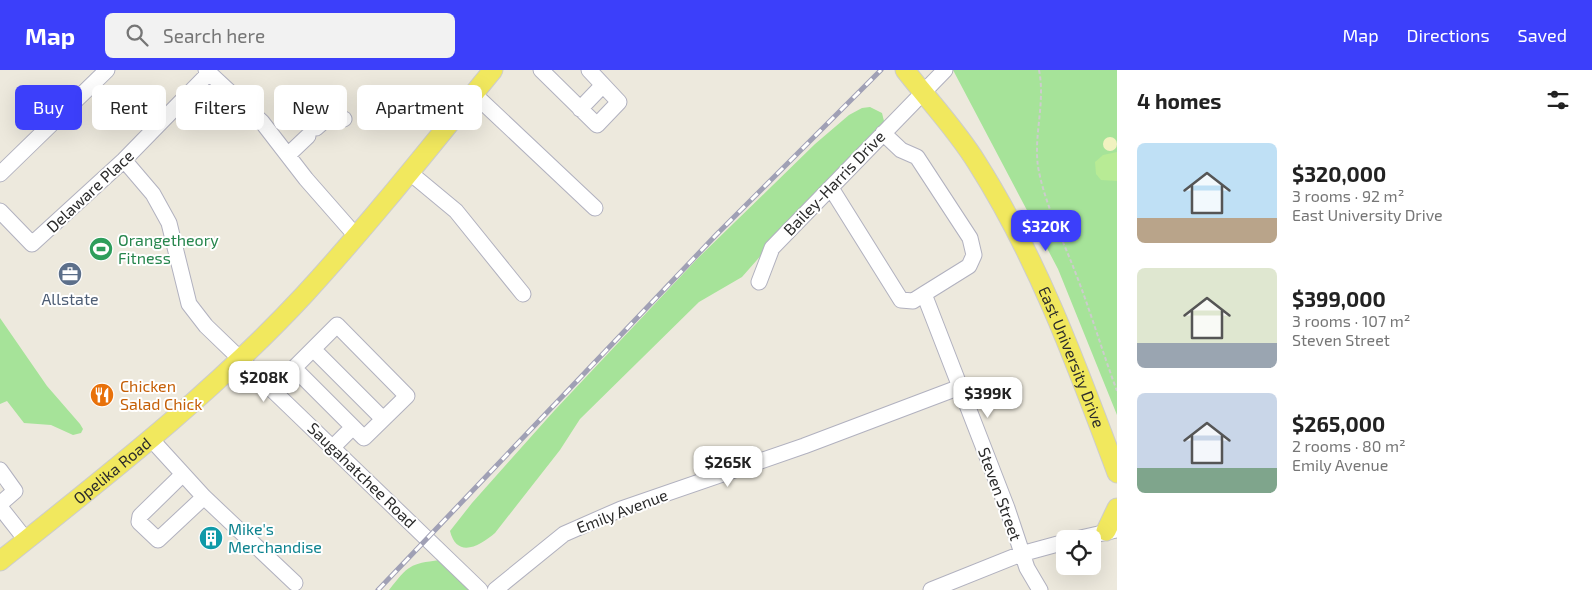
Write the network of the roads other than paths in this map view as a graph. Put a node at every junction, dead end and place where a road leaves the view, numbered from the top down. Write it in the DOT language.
graph roads {
  1 [pos="107,70"];
  2 [pos="494,70"];
  3 [pos="540,70"];
  4 [pos="589,70"];
  5 [pos="905,70"];
  6 [pos="945,70"];
  7 [pos="208,71"];
  8 [pos="482,85"];
  9 [pos="603,85"];
  10 [pos="922,93"];
  11 [pos="482,102"];
  12 [pos="580,109"];
  13 [pos="314,130"];
  14 [pos="444,130"];
  15 [pos="883,133"];
  16 [pos="288,155"];
  17 [pos="124,160"];
  18 [pos="410,172"];
  19 [pos="0,174"];
  20 [pos="831,188"];
  21 [pos="595,208"];
  22 [pos="0,211"];
  23 [pos="356,236"];
  24 [pos="759,282"];
  25 [pos="523,294"];
  26 [pos="924,294"];
  27 [pos="313,349"];
  28 [pos="239,360"];
  29 [pos="960,387"];
  30 [pos="383,419"];
  31 [pos="352,427"];
  32 [pos="151,438"];
  33 [pos="333,448"];
  34 [pos="0,470"];
  35 [pos="1117,472"];
  36 [pos="183,474"];
  37 [pos="204,497"];
  38 [pos="1117,508"];
  39 [pos="1,511"];
  40 [pos="1112,530"];
  41 [pos="26,540"];
  42 [pos="1056,544"];
  43 [pos="1021,554"];
  44 [pos="0,561"];
  45 [pos="295,583"];
  46 [pos="480,590"];
  47 [pos="495,590"];
  48 [pos="931,590"];
  49 [pos="1040,590"];
  1 -- 19 [label="street"];
  2 -- 8 [label="main road, Opelika Road"];
  3 -- 12 [label="street"];
  4 -- 9 [label="street"];
  5 -- 10 [label="main road, East University Drive"];
  6 -- 10 [label="street, Bailey-Harris Drive"];
  7 -- 16 [label="street"];
  7 -- 17 [label="street, Delaware Place"];
  9 -- 12 [label="street"];
  9 -- 12 [label="street"];
  10 -- 15 [label="street, Bailey-Harris Drive"];
  10 -- 35 [label="main road, East University Drive"];
  11 -- 21 [label="street"];
  13 -- 16 [label="street"];
  14 -- 18 [label="main road, Opelika Road"];
  15 -- 20 [label="street, Bailey-Harris Drive"];
  15 -- 26 [label="street"];
  16 -- 23 [label="street"];
  17 -- 22 [label="street, Delaware Place"];
  17 -- 28 [label="street, Saugahatchee Road"];
  18 -- 23 [label="main road, Opelika Road"];
  18 -- 25 [label="street"];
  20 -- 24 [label="street, Bailey-Harris Drive"];
  20 -- 26 [label="street"];
  23 -- 28 [label="main road, Opelika Road"];
  26 -- 29 [label="street, Steven Street"];
  27 -- 30 [label="street"];
  27 -- 30 [label="street"];
  27 -- 31 [label="street"];
  28 -- 32 [label="main road, Opelika Road"];
  28 -- 33 [label="street, Saugahatchee Road"];
  29 -- 43 [label="street, Steven Street"];
  29 -- 47 [label="street, Emily Avenue"];
  30 -- 31 [label="street"];
  31 -- 33 [label="street"];
  32 -- 36 [label="street"];
  32 -- 41 [label="main road, Opelika Road"];
  33 -- 46 [label="street, Saugahatchee Road"];
  34 -- 39 [label="street"];
  36 -- 37 [label="street"];
  36 -- 37 [label="street"];
  37 -- 45 [label="street"];
  38 -- 40 [label="main road"];
  39 -- 41 [label="street"];
  41 -- 44 [label="main road, Opelika Road"];
  42 -- 43 [label="street"];
  43 -- 48 [label="street"];
  43 -- 49 [label="street, Steven Street"];
}
